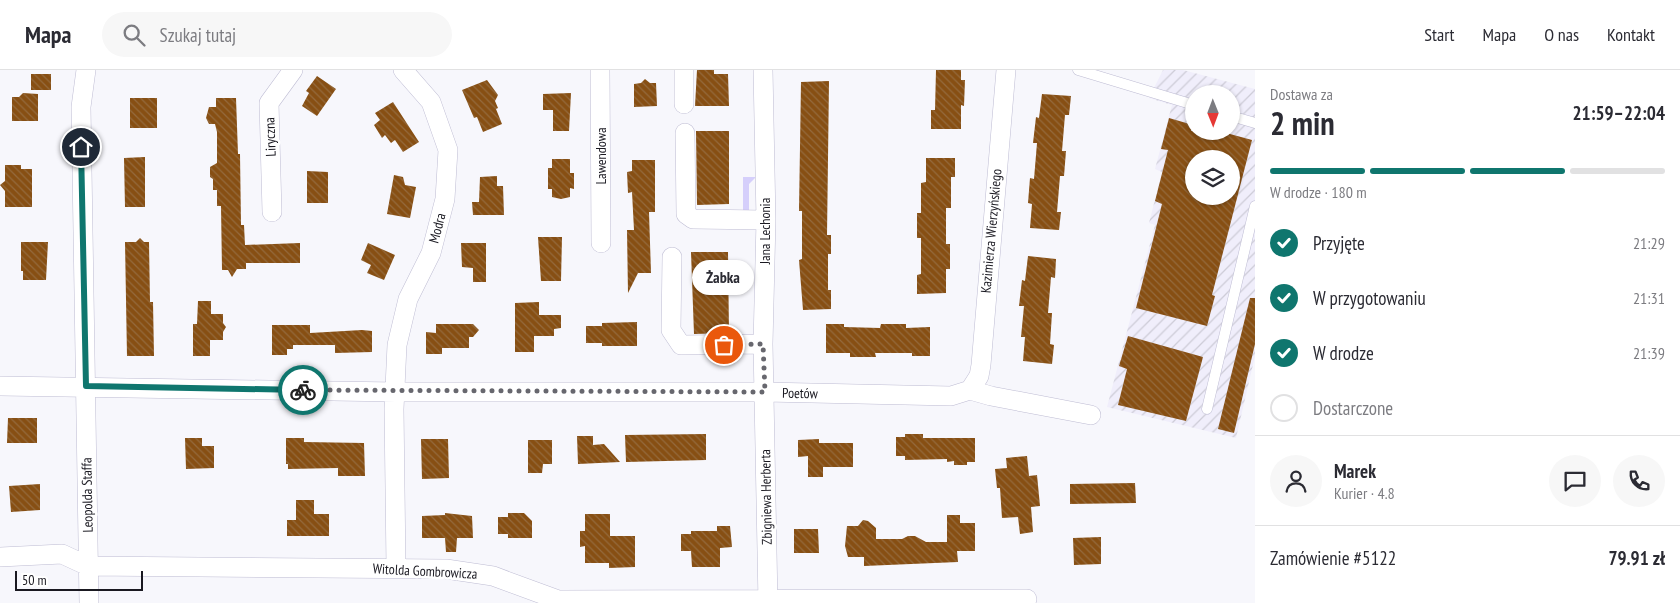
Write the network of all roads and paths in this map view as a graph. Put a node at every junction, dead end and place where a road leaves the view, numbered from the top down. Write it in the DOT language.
graph roads {
  1 [pos="86,70"];
  2 [pos="293,70"];
  3 [pos="403,70"];
  4 [pos="600,70"];
  5 [pos="684,70"];
  6 [pos="762,70"];
  7 [pos="1006,70"];
  8 [pos="1078,70"];
  9 [pos="1185,102"];
  10 [pos="684,104"];
  11 [pos="1240,119"];
  12 [pos="1255,123"];
  13 [pos="685,133"];
  14 [pos="1255,206"];
  15 [pos="272,212"];
  16 [pos="766,220"];
  17 [pos="601,243"];
  18 [pos="672,257"];
  19 [pos="763,344"];
  20 [pos="0,386"];
  21 [pos="86,386"];
  22 [pos="970,390"];
  23 [pos="396,392"];
  24 [pos="765,392"];
  25 [pos="1207,409"];
  26 [pos="1091,415"];
  27 [pos="0,557"];
  28 [pos="88,566"];
  29 [pos="396,567"];
  30 [pos="1027,599"];
  31 [pos="768,602"];
  32 [pos="89,603"];
  1 -- 21 [label="street, Leopolda Staffa"];
  2 -- 15 [label="street, Liryczna"];
  3 -- 23 [label="street, Modra"];
  4 -- 17 [label="street, Lawendowa"];
  5 -- 10 [label="street"];
  6 -- 16 [label="street, Jana Lechonia"];
  7 -- 22 [label="street, Kazimierza Wierzyńskiego"];
  8 -- 9 [label="lane"];
  11 -- 12 [label="lane"];
  13 -- 16 [label="street"];
  14 -- 25 [label="lane"];
  16 -- 19 [label="street, Jana Lechonia"];
  18 -- 19 [label="street"];
  19 -- 24 [label="street, Jana Lechonia"];
  20 -- 21 [label="street"];
  21 -- 23 [label="street, Poetów"];
  21 -- 28 [label="street, Leopolda Staffa"];
  22 -- 24 [label="street, Poetów"];
  22 -- 26 [label="street, Poetów"];
  23 -- 24 [label="street, Poetów"];
  23 -- 29 [label="street"];
  24 -- 31 [label="street, Zbigniewa Herberta"];
  27 -- 28 [label="street, Witolda Gombrowicza"];
  28 -- 29 [label="street, Witolda Gombrowicza"];
  28 -- 32 [label="street, Leopolda Staffa"];
  29 -- 31 [label="street, Witolda Gombrowicza"];
  30 -- 31 [label="street, Witolda Gombrowicza"];
}
